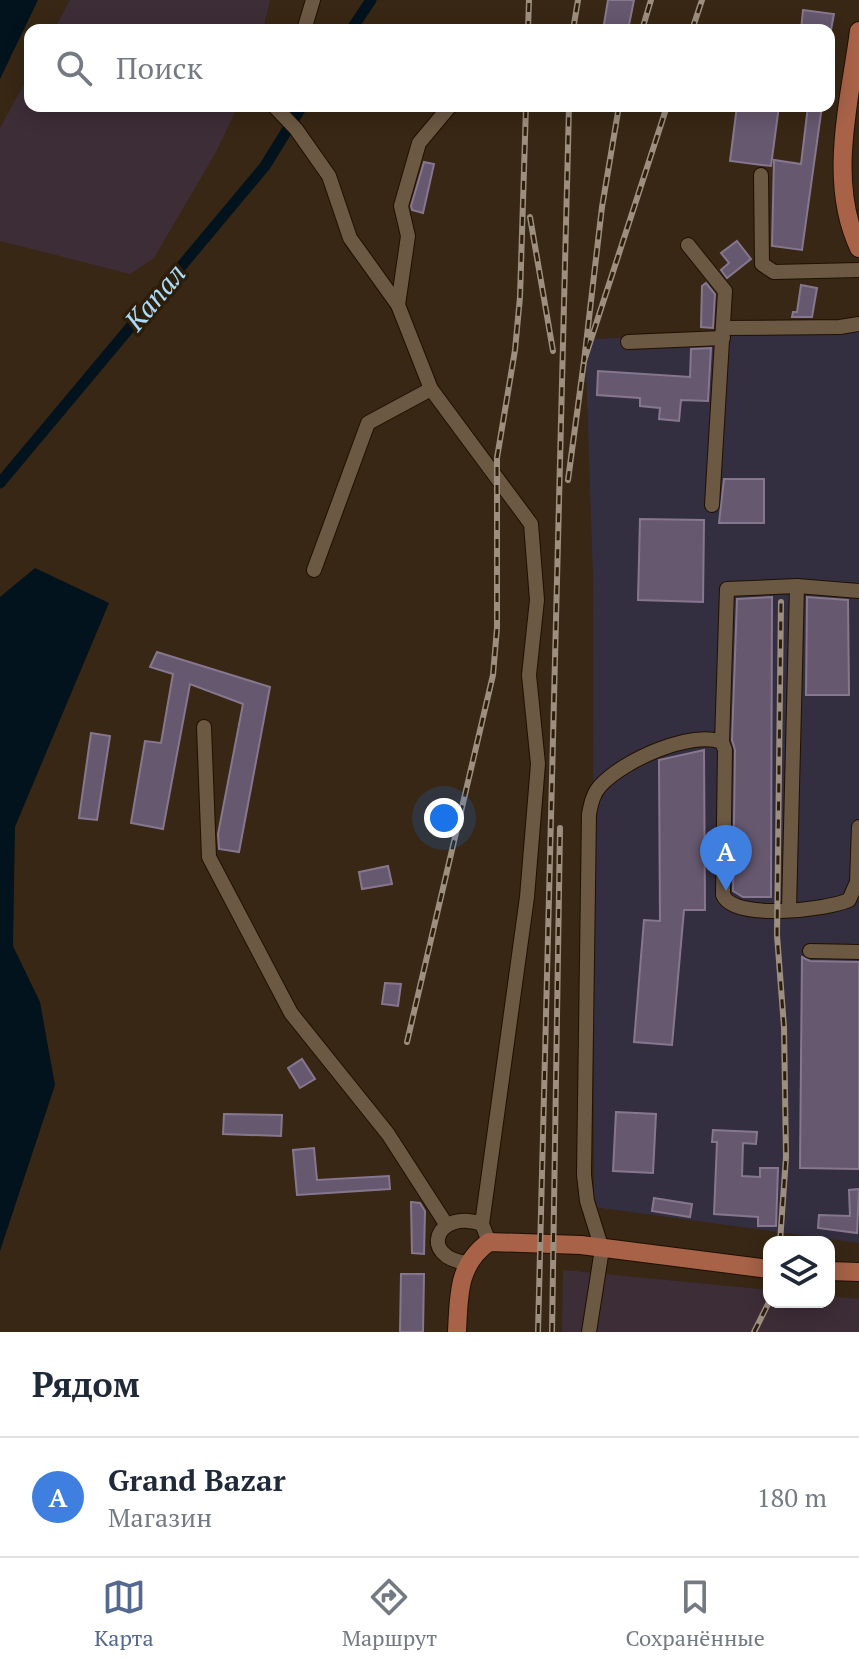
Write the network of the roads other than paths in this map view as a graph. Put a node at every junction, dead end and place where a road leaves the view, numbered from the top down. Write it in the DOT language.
graph roads {
  1 [pos="313,0"];
  2 [pos="306,24"];
  3 [pos="859,31"];
  4 [pos="853,78"];
  5 [pos="280,112"];
  6 [pos="445,112"];
  7 [pos="859,120"];
  8 [pos="761,175"];
  9 [pos="859,179"];
  10 [pos="843,196"];
  11 [pos="688,245"];
  12 [pos="859,248"];
  13 [pos="859,270"];
  14 [pos="398,305"];
  15 [pos="859,324"];
  16 [pos="723,333"];
  17 [pos="628,342"];
  18 [pos="431,389"];
  19 [pos="712,505"];
  20 [pos="314,570"];
  21 [pos="797,586"];
  22 [pos="859,591"];
  23 [pos="204,727"];
  24 [pos="722,742"];
  25 [pos="859,827"];
  26 [pos="858,871"];
  27 [pos="789,909"];
  28 [pos="810,951"];
  29 [pos="859,952"];
  30 [pos="446,1224"];
  31 [pos="486,1233"];
  32 [pos="602,1249"];
  33 [pos="467,1263"];
  34 [pos="763,1268"];
  35 [pos="835,1271"];
  36 [pos="859,1272"];
  37 [pos="457,1332"];
  38 [pos="589,1332"];
  1 -- 2 [label="street"];
  3 -- 4 [label="main road"];
  4 -- 7 [label="main road"];
  4 -- 10 [label="main road"];
  5 -- 14 [label="street"];
  6 -- 14 [label="street"];
  8 -- 13 [label="street"];
  9 -- 10 [label="main road"];
  10 -- 12 [label="main road"];
  11 -- 16 [label="street"];
  14 -- 18 [label="street"];
  15 -- 16 [label="street"];
  16 -- 17 [label="street"];
  16 -- 19 [label="street"];
  18 -- 20 [label="street"];
  18 -- 31 [label="street"];
  21 -- 22 [label="street"];
  21 -- 24 [label="street"];
  21 -- 27 [label="street"];
  23 -- 30 [label="street"];
  24 -- 27 [label="street"];
  24 -- 32 [label="street"];
  25 -- 26 [label="street"];
  26 -- 27 [label="street"];
  28 -- 29 [label="street"];
  30 -- 31 [label="street"];
  30 -- 33 [label="street"];
  31 -- 32 [label="main road"];
  31 -- 33 [label="main road"];
  32 -- 34 [label="main road"];
  32 -- 38 [label="street"];
  33 -- 37 [label="main road"];
  35 -- 36 [label="main road"];
}
